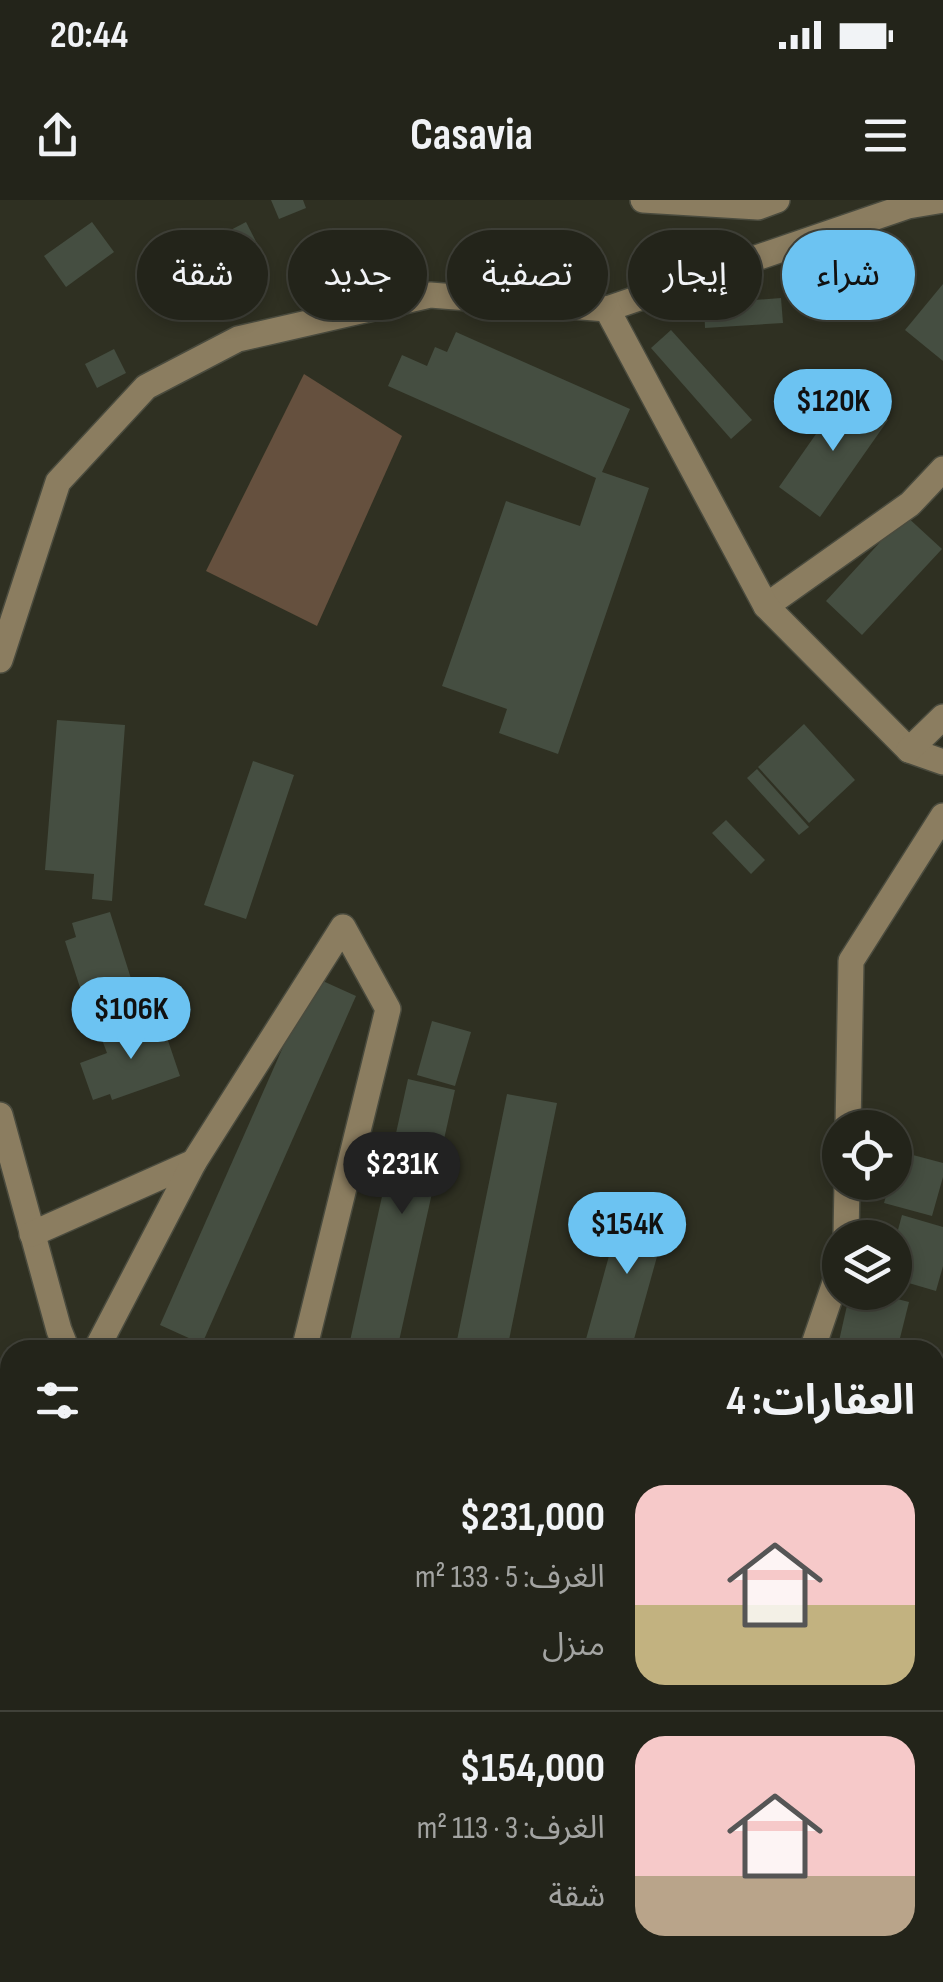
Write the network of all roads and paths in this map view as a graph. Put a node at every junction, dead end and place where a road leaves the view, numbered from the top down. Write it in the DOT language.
graph roads {
  1 [pos="643,200"];
  2 [pos="777,200"];
  3 [pos="943,200"];
  4 [pos="447,296"];
  5 [pos="608,309"];
  6 [pos="608,311"];
  7 [pos="943,468"];
  8 [pos="766,606"];
  9 [pos="0,660"];
  10 [pos="943,717"];
  11 [pos="909,750"];
  12 [pos="943,762"];
  13 [pos="943,816"];
  14 [pos="848,1110"];
  15 [pos="0,1115"];
  16 [pos="194,1162"];
  17 [pos="32,1234"];
  18 [pos="826,1310"];
  19 [pos="65,1340"];
  20 [pos="101,1340"];
  21 [pos="306,1340"];
  22 [pos="815,1340"];
  1 -- 2 [label="street"];
  3 -- 5 [label="street"];
  4 -- 9 [label="street"];
  6 -- 8 [label="street"];
  7 -- 8 [label="street"];
  8 -- 11 [label="street"];
  10 -- 11 [label="street"];
  11 -- 12 [label="street"];
  13 -- 14 [label="street"];
  15 -- 17 [label="street"];
  16 -- 17 [label="street"];
  16 -- 20 [label="street"];
  16 -- 21 [label="street"];
  17 -- 19 [label="street"];
  18 -- 22 [label="street"];
}
